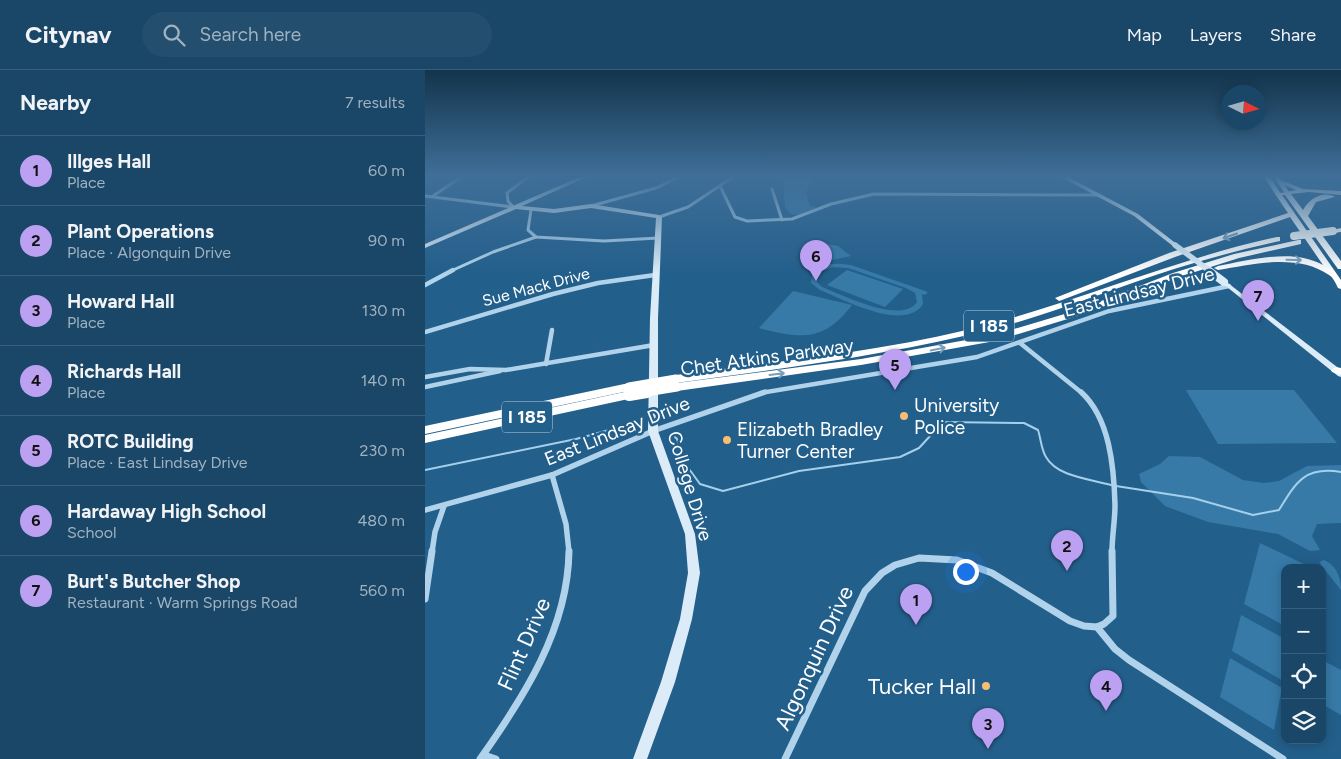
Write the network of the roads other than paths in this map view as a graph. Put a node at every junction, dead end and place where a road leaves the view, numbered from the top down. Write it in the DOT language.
graph roads {
  1 [pos="508,209"];
  2 [pos="526,209"];
  3 [pos="568,209"];
  4 [pos="610,209"];
  5 [pos="682,209"];
  6 [pos="731,209"];
  7 [pos="779,209"];
  8 [pos="819,209"];
  9 [pos="1124,209"];
  10 [pos="1289,209"];
  11 [pos="1299,209"];
  12 [pos="1307,209"];
  13 [pos="531,210"];
  14 [pos="1293,214"];
  15 [pos="1304,216"];
  16 [pos="659,217"];
  17 [pos="782,220"];
  18 [pos="1339,233"];
  19 [pos="536,237"];
  20 [pos="658,238"];
  21 [pos="1296,239"];
  22 [pos="425,246"];
  23 [pos="1333,255"];
  24 [pos="1341,260"];
  25 [pos="1341,267"];
  26 [pos="655,274"];
  27 [pos="1177,274"];
  28 [pos="1338,277"];
  29 [pos="1226,284"];
  30 [pos="425,285"];
  31 [pos="1341,286"];
  32 [pos="552,330"];
  33 [pos="425,332"];
  34 [pos="1020,343"];
  35 [pos="655,345"];
  36 [pos="848,355"];
  37 [pos="546,364"];
  38 [pos="506,370"];
  39 [pos="1339,372"];
  40 [pos="425,377"];
  41 [pos="677,383"];
  42 [pos="425,387"];
  43 [pos="629,391"];
  44 [pos="425,430"];
  45 [pos="653,431"];
  46 [pos="425,439"];
  47 [pos="552,475"];
  48 [pos="444,506"];
  49 [pos="425,510"];
  50 [pos="425,599"];
  51 [pos="1097,627"];
  52 [pos="482,757"];
  53 [pos="496,759"];
  54 [pos="640,759"];
  55 [pos="785,759"];
  56 [pos="1283,759"];
  1 -- 22 [label="street"];
  2 -- 13 [label="street"];
  3 -- 13 [label="street"];
  4 -- 16 [label="street"];
  5 -- 16 [label="street"];
  6 -- 17 [label="street"];
  7 -- 17 [label="street"];
  8 -- 17 [label="street"];
  9 -- 29 [label="street, bridge"];
  10 -- 14 [label="highway"];
  11 -- 15 [label="highway"];
  12 -- 15 [label="highway"];
  13 -- 19 [label="street"];
  14 -- 28 [label="highway"];
  14 -- 36 [label="highway, one-way"];
  15 -- 23 [label="highway"];
  16 -- 20 [label="street, College Drive"];
  18 -- 21 [label="highway, Chet Atkins Parkway / I 185"];
  19 -- 20 [label="street"];
  19 -- 30 [label="street"];
  20 -- 26 [label="street, College Drive"];
  21 -- 27 [label="highway, Chet Atkins Parkway / I 185"];
  21 -- 36 [label="highway, Chet Atkins Parkway / I 185"];
  23 -- 24 [label="highway"];
  23 -- 25 [label="highway"];
  26 -- 33 [label="street, Sue Mack Drive"];
  26 -- 35 [label="street, College Drive"];
  27 -- 28 [label="highway, one-way"];
  41 -- 27 [label="highway, Chet Atkins Parkway / I 185, one-way"];
  28 -- 31 [label="highway"];
  29 -- 34 [label="street, East Lindsay Drive"];
  29 -- 39 [label="street"];
  32 -- 37 [label="street"];
  34 -- 45 [label="street, East Lindsay Drive"];
  34 -- 51 [label="street"];
  35 -- 37 [label="street"];
  35 -- 45 [label="street, College Drive"];
  36 -- 41 [label="highway, Chet Atkins Parkway / I 185"];
  37 -- 38 [label="street"];
  38 -- 40 [label="street"];
  38 -- 42 [label="street"];
  41 -- 43 [label="highway, Chet Atkins Parkway / I 185, bridge"];
  43 -- 44 [label="highway, Chet Atkins Parkway / I 185"];
  43 -- 46 [label="highway, Chet Atkins Parkway / I 185"];
  45 -- 47 [label="street, East Lindsay Drive"];
  45 -- 54 [label="street, College Drive"];
  47 -- 48 [label="street, East Lindsay Drive"];
  47 -- 52 [label="street, Flint Drive"];
  48 -- 49 [label="street, East Lindsay Drive"];
  48 -- 50 [label="street"];
  51 -- 55 [label="street, Algonquin Drive"];
  51 -- 56 [label="street"];
  52 -- 53 [label="street"];
}
